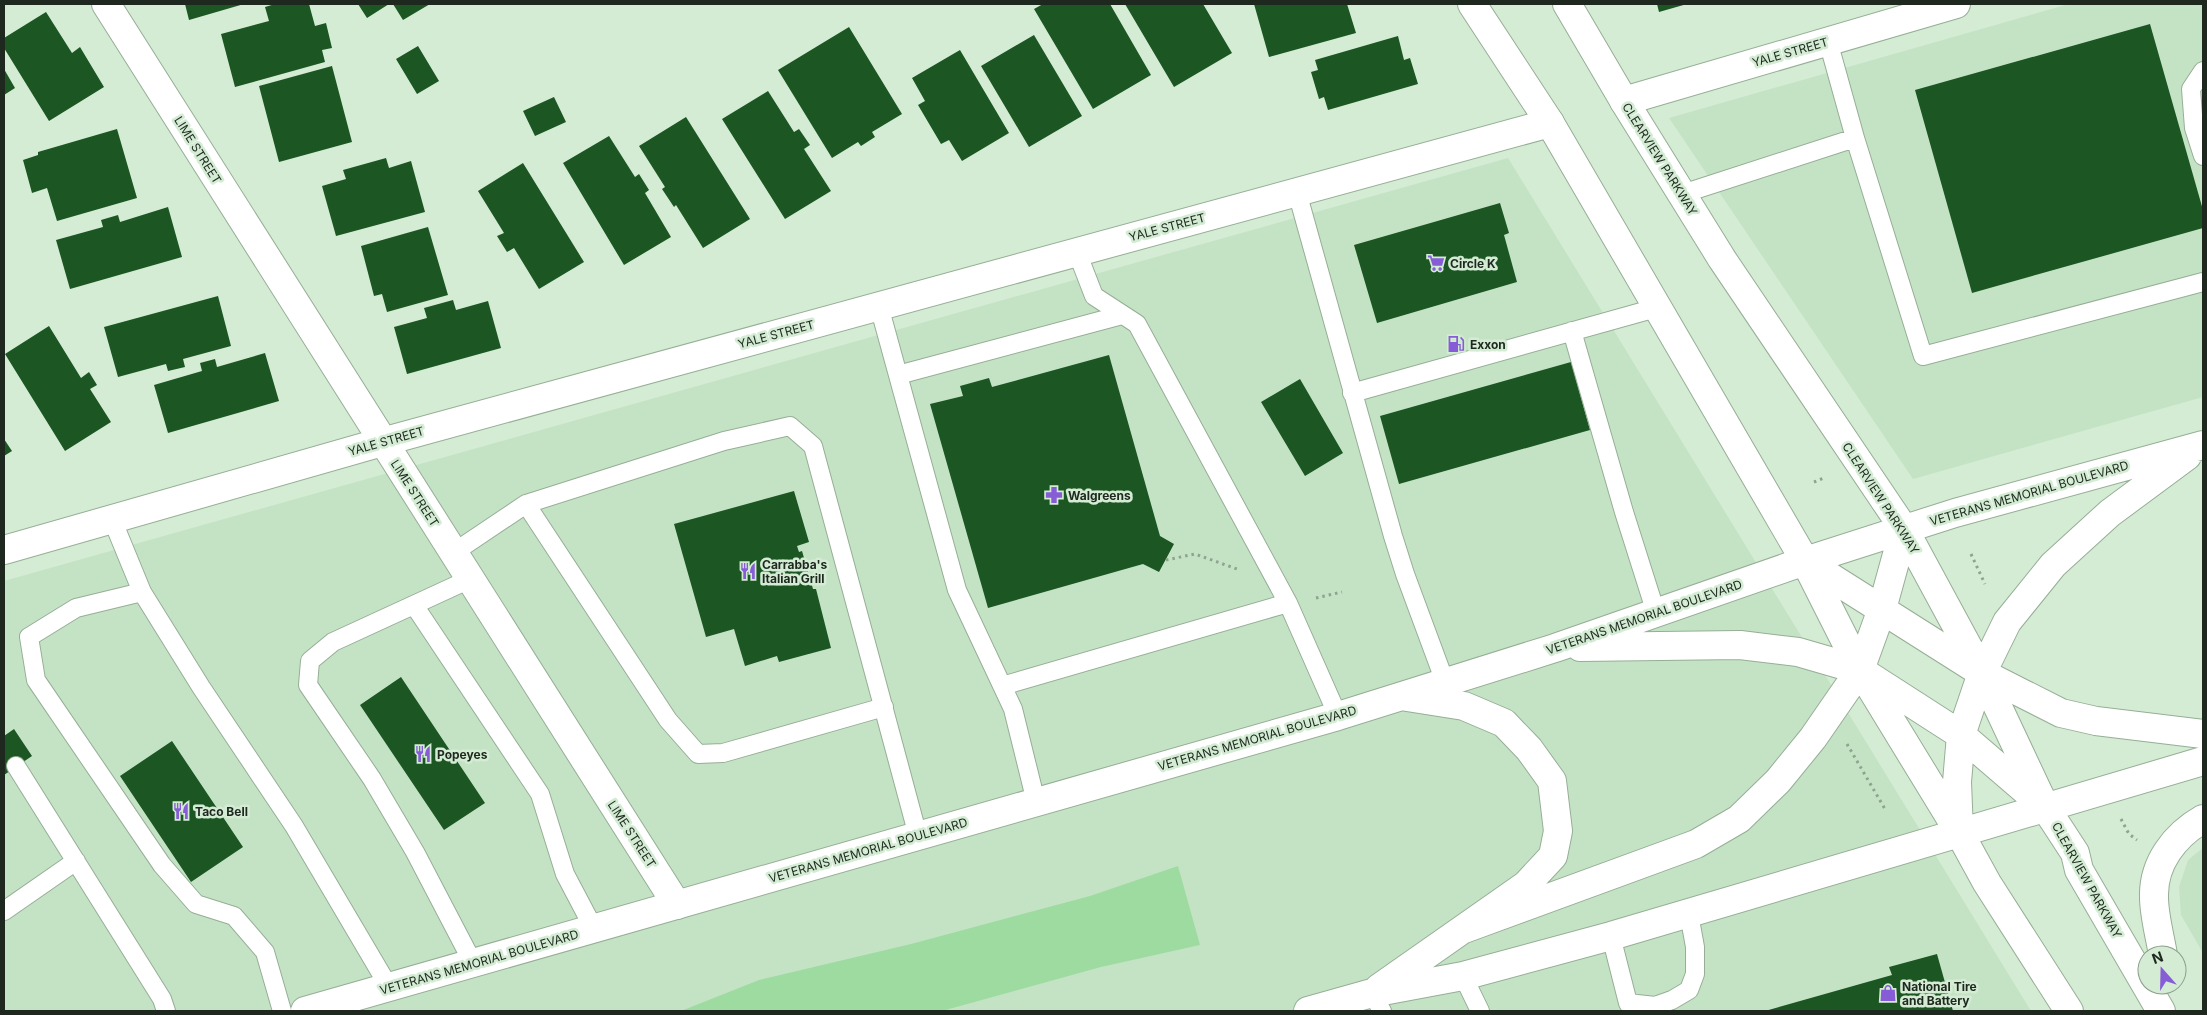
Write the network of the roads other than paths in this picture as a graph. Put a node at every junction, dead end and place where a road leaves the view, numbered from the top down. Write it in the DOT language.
graph roads {
  1 [pos="106,4"];
  2 [pos="1472,4"];
  3 [pos="1567,4"];
  4 [pos="1956,4"];
  5 [pos="1828,41"];
  6 [pos="2203,71"];
  7 [pos="1624,101"];
  8 [pos="1550,124"];
  9 [pos="1855,138"];
  10 [pos="2203,156"];
  11 [pos="1297,192"];
  12 [pos="1682,194"];
  13 [pos="1077,252"];
  14 [pos="2202,286"];
  15 [pos="879,306"];
  16 [pos="1656,308"];
  17 [pos="1122,315"];
  18 [pos="1572,332"];
  19 [pos="898,374"];
  20 [pos="1352,393"];
  21 [pos="382,442"];
  22 [pos="2202,445"];
  23 [pos="526,504"];
  24 [pos="112,519"];
  25 [pos="1904,529"];
  26 [pos="4,550"];
  27 [pos="453,553"];
  28 [pos="1805,561"];
  29 [pos="470,580"];
  30 [pos="142,592"];
  31 [pos="1288,603"];
  32 [pos="414,605"];
  33 [pos="1882,609"];
  34 [pos="1656,613"];
  35 [pos="1555,648"];
  36 [pos="1860,670"];
  37 [pos="1982,673"];
  38 [pos="1445,682"];
  39 [pos="1002,686"];
  40 [pos="1398,696"];
  41 [pos="884,707"];
  42 [pos="1338,716"];
  43 [pos="2203,734"];
  44 [pos="1961,735"];
  45 [pos="2203,761"];
  46 [pos="16,766"];
  47 [pos="1036,802"];
  48 [pos="2045,807"];
  49 [pos="2203,819"];
  50 [pos="1960,832"];
  51 [pos="918,836"];
  52 [pos="76,861"];
  53 [pos="677,905"];
  54 [pos="4,911"];
  55 [pos="1689,914"];
  56 [pos="594,929"];
  57 [pos="1464,929"];
  58 [pos="1611,936"];
  59 [pos="2161,945"];
  60 [pos="473,963"];
  61 [pos="1463,976"];
  62 [pos="389,987"];
  63 [pos="2170,995"];
  64 [pos="1377,1002"];
  65 [pos="1630,1007"];
  66 [pos="166,1011"];
  67 [pos="282,1011"];
  68 [pos="305,1011"];
  69 [pos="1308,1011"];
  70 [pos="1480,1011"];
  71 [pos="2069,1011"];
  72 [pos="2161,1011"];
  73 [pos="2173,1011"];
  1 -- 21 [label="main road, LIME STREET"];
  2 -- 8 [label="main road"];
  3 -- 7 [label="main road, CLEARVIEW PARKWAY"];
  4 -- 5 [label="main road, YALE STREET"];
  5 -- 7 [label="main road, YALE STREET"];
  5 -- 9 [label="lane"];
  6 -- 10 [label="lane"];
  7 -- 12 [label="main road, CLEARVIEW PARKWAY"];
  8 -- 11 [label="main road, YALE STREET"];
  8 -- 16 [label="main road"];
  9 -- 12 [label="lane"];
  9 -- 14 [label="lane"];
  11 -- 13 [label="main road, YALE STREET"];
  11 -- 20 [label="lane"];
  12 -- 25 [label="main road, CLEARVIEW PARKWAY"];
  13 -- 15 [label="main road, YALE STREET"];
  13 -- 17 [label="lane"];
  15 -- 19 [label="lane"];
  15 -- 21 [label="main road, YALE STREET"];
  16 -- 18 [label="lane"];
  16 -- 28 [label="main road"];
  17 -- 19 [label="lane"];
  17 -- 31 [label="lane"];
  18 -- 20 [label="lane"];
  18 -- 34 [label="lane"];
  19 -- 39 [label="lane"];
  20 -- 38 [label="lane"];
  21 -- 24 [label="main road, YALE STREET"];
  21 -- 27 [label="main road, LIME STREET"];
  22 -- 25 [label="main road, VETERANS MEMORIAL BOULEVARD"];
  22 -- 37 [label="main road"];
  23 -- 27 [label="lane"];
  23 -- 41 [label="lane"];
  23 -- 41 [label="lane"];
  24 -- 26 [label="main road, YALE STREET"];
  24 -- 30 [label="lane"];
  25 -- 28 [label="main road, VETERANS MEMORIAL BOULEVARD"];
  25 -- 33 [label="main road"];
  25 -- 37 [label="main road, CLEARVIEW PARKWAY"];
  27 -- 29 [label="main road, LIME STREET"];
  28 -- 33 [label="main road"];
  28 -- 34 [label="main road, VETERANS MEMORIAL BOULEVARD"];
  28 -- 36 [label="main road"];
  29 -- 32 [label="lane"];
  29 -- 53 [label="main road, LIME STREET"];
  30 -- 62 [label="lane"];
  30 -- 67 [label="lane"];
  31 -- 39 [label="lane"];
  31 -- 42 [label="lane"];
  32 -- 56 [label="lane"];
  32 -- 60 [label="lane"];
  33 -- 36 [label="main road"];
  33 -- 37 [label="main road"];
  34 -- 35 [label="main road, VETERANS MEMORIAL BOULEVARD"];
  35 -- 36 [label="main road"];
  35 -- 38 [label="main road, VETERANS MEMORIAL BOULEVARD"];
  36 -- 44 [label="main road"];
  36 -- 50 [label="main road"];
  36 -- 57 [label="main road"];
  37 -- 43 [label="main road"];
  37 -- 44 [label="main road"];
  37 -- 48 [label="main road, CLEARVIEW PARKWAY"];
  38 -- 40 [label="main road, VETERANS MEMORIAL BOULEVARD"];
  39 -- 47 [label="lane"];
  40 -- 42 [label="main road, VETERANS MEMORIAL BOULEVARD"];
  40 -- 57 [label="main road"];
  41 -- 51 [label="lane"];
  42 -- 47 [label="main road, VETERANS MEMORIAL BOULEVARD"];
  44 -- 48 [label="main road"];
  44 -- 50 [label="main road"];
  45 -- 48 [label="main road"];
  46 -- 52 [label="lane"];
  47 -- 51 [label="main road, VETERANS MEMORIAL BOULEVARD"];
  48 -- 50 [label="main road"];
  48 -- 72 [label="main road, CLEARVIEW PARKWAY"];
  49 -- 59 [label="main road"];
  50 -- 55 [label="main road"];
  50 -- 71 [label="main road"];
  51 -- 53 [label="main road, VETERANS MEMORIAL BOULEVARD"];
  52 -- 54 [label="lane"];
  52 -- 66 [label="lane"];
  53 -- 56 [label="main road, VETERANS MEMORIAL BOULEVARD"];
  55 -- 58 [label="main road"];
  55 -- 65 [label="lane"];
  56 -- 60 [label="main road, VETERANS MEMORIAL BOULEVARD"];
  57 -- 64 [label="main road"];
  58 -- 61 [label="main road"];
  58 -- 65 [label="lane"];
  60 -- 62 [label="main road, VETERANS MEMORIAL BOULEVARD"];
  61 -- 64 [label="main road"];
  61 -- 70 [label="lane"];
  62 -- 68 [label="main road, VETERANS MEMORIAL BOULEVARD"];
  63 -- 73 [label="main road"];
  64 -- 69 [label="main road"];
}
